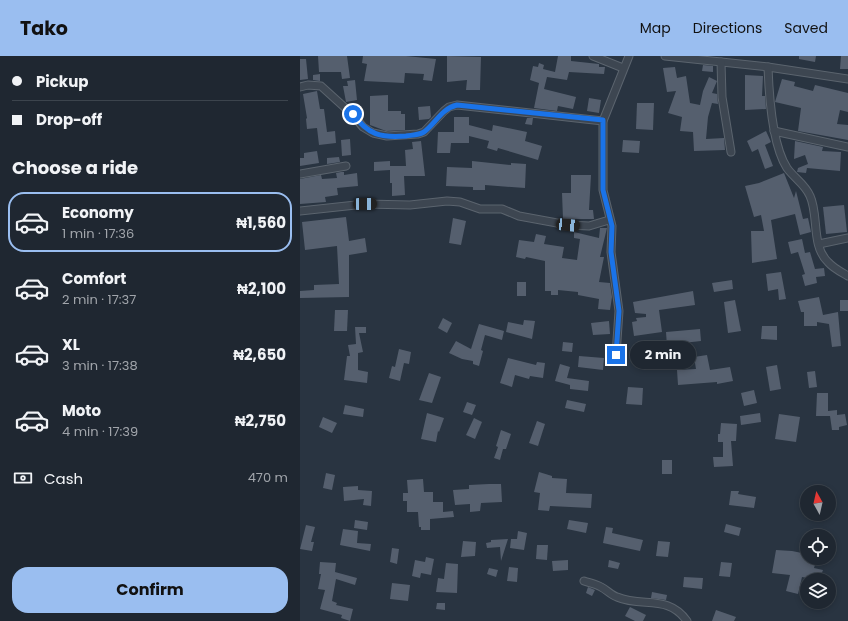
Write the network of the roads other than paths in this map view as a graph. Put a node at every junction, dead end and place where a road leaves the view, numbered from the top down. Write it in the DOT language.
graph roads {
  1 [pos="593,56"];
  2 [pos="629,56"];
  3 [pos="665,56"];
  4 [pos="721,62"];
  5 [pos="768,67"];
  6 [pos="624,68"];
  7 [pos="848,79"];
  8 [pos="300,87"];
  9 [pos="603,120"];
  10 [pos="774,131"];
  11 [pos="848,147"];
  12 [pos="731,152"];
  13 [pos="346,166"];
  14 [pos="300,174"];
  15 [pos="300,211"];
  16 [pos="610,220"];
  17 [pos="848,238"];
  18 [pos="819,244"];
  19 [pos="848,276"];
  20 [pos="616,355"];
  21 [pos="584,581"];
  22 [pos="687,621"];
  1 -- 6 [label="street"];
  2 -- 6 [label="street"];
  3 -- 4 [label="street"];
  4 -- 5 [label="street"];
  4 -- 12 [label="street"];
  5 -- 7 [label="street"];
  5 -- 10 [label="street"];
  6 -- 9 [label="street"];
  8 -- 9 [label="street"];
  9 -- 16 [label="street"];
  10 -- 11 [label="street"];
  10 -- 18 [label="street"];
  13 -- 14 [label="street"];
  15 -- 16 [label="street"];
  16 -- 20 [label="street"];
  17 -- 18 [label="street"];
  18 -- 19 [label="street"];
  21 -- 22 [label="street"];
}
